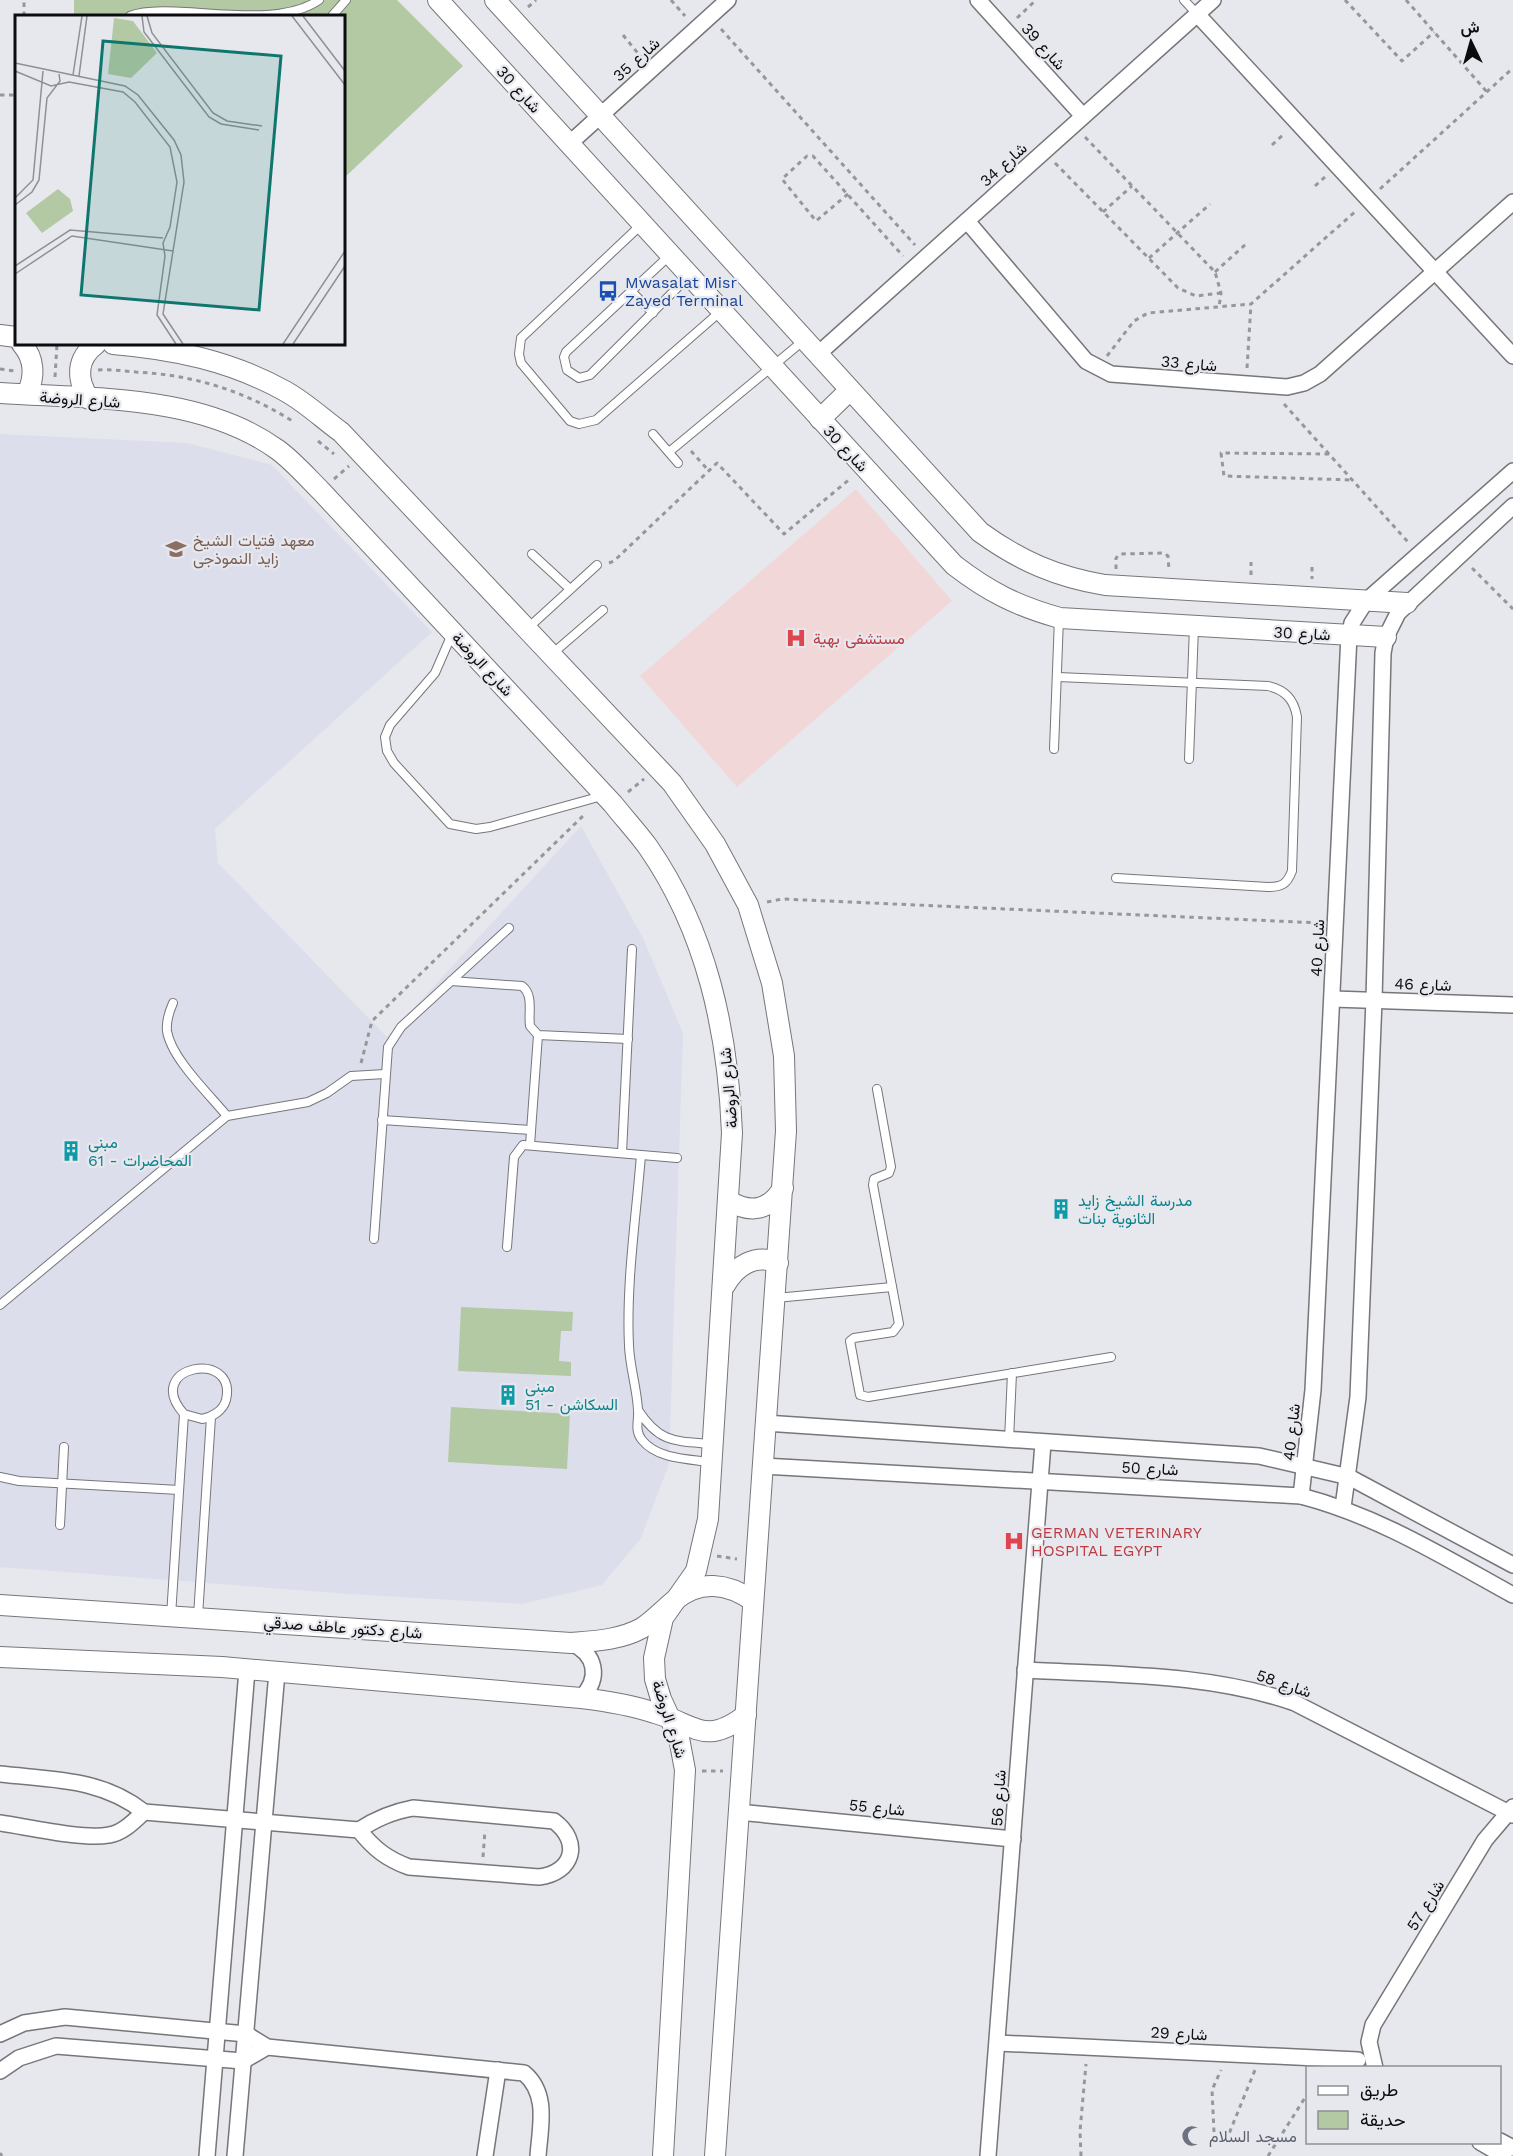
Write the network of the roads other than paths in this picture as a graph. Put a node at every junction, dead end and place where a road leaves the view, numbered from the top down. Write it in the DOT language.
graph roads {
  1 [pos="319,0"];
  2 [pos="346,0"];
  3 [pos="438,0"];
  4 [pos="495,0"];
  5 [pos="728,0"];
  6 [pos="978,0"];
  7 [pos="1184,0"];
  8 [pos="1213,0"];
  9 [pos="132,15"];
  10 [pos="333,15"];
  11 [pos="1197,15"];
  12 [pos="602,114"];
  13 [pos="1078,120"];
  14 [pos="569,144"];
  15 [pos="1513,202"];
  16 [pos="967,221"];
  17 [pos="642,224"];
  18 [pos="670,255"];
  19 [pos="1435,272"];
  20 [pos="689,276"];
  21 [pos="631,291"];
  22 [pos="720,311"];
  23 [pos="653,313"];
  24 [pos="804,340"];
  25 [pos="20,345"];
  26 [pos="95,345"];
  27 [pos="124,345"];
  28 [pos="817,355"];
  29 [pos="1513,356"];
  30 [pos="772,367"];
  31 [pos="850,390"];
  32 [pos="0,393"];
  33 [pos="27,394"];
  34 [pos="89,399"];
  35 [pos="820,419"];
  36 [pos="653,434"];
  37 [pos="669,452"];
  38 [pos="678,463"];
  39 [pos="1513,471"];
  40 [pos="1513,506"];
  41 [pos="532,554"];
  42 [pos="597,566"];
  43 [pos="570,589"];
  44 [pos="1366,601"];
  45 [pos="1407,603"];
  46 [pos="603,610"];
  47 [pos="1059,618"];
  48 [pos="1194,627"];
  49 [pos="526,629"];
  50 [pos="453,632"];
  51 [pos="1349,635"];
  52 [pos="1386,638"];
  53 [pos="551,655"];
  54 [pos="1058,677"];
  55 [pos="1192,683"];
  56 [pos="1054,749"];
  57 [pos="1189,759"];
  58 [pos="609,800"];
  59 [pos="1116,878"];
  60 [pos="509,928"];
  61 [pos="632,949"];
  62 [pos="451,981"];
  63 [pos="1333,999"];
  64 [pos="1374,1000"];
  65 [pos="173,1003"];
  66 [pos="1513,1005"];
  67 [pos="538,1035"];
  68 [pos="628,1039"];
  69 [pos="385,1074"];
  70 [pos="877,1089"];
  71 [pos="227,1116"];
  72 [pos="382,1120"];
  73 [pos="531,1130"];
  74 [pos="530,1145"];
  75 [pos="622,1153"];
  76 [pos="640,1155"];
  77 [pos="677,1158"];
  78 [pos="783,1188"];
  79 [pos="729,1201"];
  80 [pos="374,1239"];
  81 [pos="507,1247"];
  82 [pos="778,1263"];
  83 [pos="725,1285"];
  84 [pos="892,1287"];
  85 [pos="775,1298"];
  86 [pos="0,1305"];
  87 [pos="1112,1357"];
  88 [pos="1012,1373"];
  89 [pos="638,1410"];
  90 [pos="184,1414"];
  91 [pos="211,1417"];
  92 [pos="765,1424"];
  93 [pos="1009,1440"];
  94 [pos="1043,1443"];
  95 [pos="64,1447"];
  96 [pos="712,1453"];
  97 [pos="763,1466"];
  98 [pos="1306,1466"];
  99 [pos="0,1477"];
  100 [pos="1349,1477"];
  101 [pos="1040,1480"];
  102 [pos="62,1483"];
  103 [pos="179,1490"];
  104 [pos="1301,1496"];
  105 [pos="1343,1507"];
  106 [pos="60,1525"];
  107 [pos="1513,1565"];
  108 [pos="1513,1595"];
  109 [pos="674,1600"];
  110 [pos="753,1601"];
  111 [pos="0,1605"];
  112 [pos="171,1616"];
  113 [pos="198,1618"];
  114 [pos="571,1643"];
  115 [pos="0,1656"];
  116 [pos="247,1670"];
  117 [pos="1025,1670"];
  118 [pos="277,1672"];
  119 [pos="581,1698"];
  120 [pos="746,1715"];
  121 [pos="670,1717"];
  122 [pos="0,1774"];
  123 [pos="1511,1811"];
  124 [pos="144,1812"];
  125 [pos="738,1812"];
  126 [pos="234,1820"];
  127 [pos="264,1822"];
  128 [pos="0,1823"];
  129 [pos="359,1830"];
  130 [pos="1013,1839"];
  131 [pos="1373,2025"];
  132 [pos="217,2031"];
  133 [pos="0,2034"];
  134 [pos="246,2034"];
  135 [pos="998,2043"];
  136 [pos="267,2047"];
  137 [pos="215,2058"];
  138 [pos="243,2061"];
  139 [pos="1359,2064"];
  140 [pos="1375,2066"];
  141 [pos="498,2070"];
  142 [pos="0,2071"];
  143 [pos="1483,2144"];
  144 [pos="207,2156"];
  145 [pos="235,2156"];
  146 [pos="485,2156"];
  147 [pos="538,2156"];
  148 [pos="663,2156"];
  149 [pos="715,2156"];
  150 [pos="988,2156"];
  151 [pos="1504,2156"];
  1 -- 9 [label="lane"];
  2 -- 10 [label="lane"];
  3 -- 14 [label="street, شارع 30"];
  4 -- 12 [label="street"];
  5 -- 12 [label="street, شارع 35"];
  6 -- 13 [label="street, شارع 39"];
  7 -- 11 [label="lane"];
  8 -- 11 [label="street, شارع 34"];
  11 -- 13 [label="street, شارع 34"];
  11 -- 19 [label="street"];
  12 -- 14 [label="street, شارع 35"];
  12 -- 24 [label="street"];
  13 -- 16 [label="street, شارع 34"];
  14 -- 17 [label="street, شارع 30"];
  15 -- 19 [label="street, شارع 33"];
  16 -- 19 [label="street, شارع 33"];
  16 -- 28 [label="street, شارع 34"];
  17 -- 18 [label="street, شارع 30"];
  17 -- 22 [label="lane"];
  18 -- 20 [label="street, شارع 30"];
  18 -- 21 [label="lane"];
  19 -- 29 [label="street"];
  20 -- 22 [label="street, شارع 30"];
  20 -- 23 [label="lane"];
  21 -- 23 [label="lane"];
  21 -- 23 [label="lane"];
  22 -- 30 [label="street, شارع 30"];
  24 -- 28 [label="street"];
  24 -- 30 [label="lane"];
  25 -- 33 [label="street"];
  26 -- 34 [label="street"];
  27 -- 49 [label="street"];
  28 -- 31 [label="street"];
  30 -- 35 [label="street, شارع 30"];
  30 -- 37 [label="lane"];
  31 -- 35 [label="street"];
  31 -- 44 [label="street"];
  32 -- 33 [label="street, شارع الروضة"];
  33 -- 34 [label="street, شارع الروضة"];
  34 -- 50 [label="street, شارع الروضة"];
  35 -- 47 [label="street, شارع 30"];
  36 -- 37 [label="lane"];
  37 -- 38 [label="lane"];
  39 -- 44 [label="street, شارع 40"];
  40 -- 45 [label="street"];
  41 -- 43 [label="lane"];
  42 -- 43 [label="lane"];
  43 -- 49 [label="lane"];
  44 -- 45 [label="street"];
  44 -- 51 [label="street, شارع 40"];
  45 -- 52 [label="street"];
  46 -- 53 [label="lane"];
  47 -- 48 [label="street, شارع 30"];
  47 -- 54 [label="lane"];
  48 -- 51 [label="street, شارع 30"];
  48 -- 55 [label="lane"];
  49 -- 53 [label="street"];
  50 -- 58 [label="street, شارع الروضة"];
  50 -- 58 [label="lane"];
  51 -- 52 [label="street, شارع 30"];
  51 -- 63 [label="street, شارع 40"];
  52 -- 64 [label="street"];
  53 -- 78 [label="street"];
  54 -- 55 [label="lane"];
  54 -- 56 [label="lane"];
  55 -- 57 [label="lane"];
  55 -- 59 [label="lane"];
  58 -- 79 [label="street, شارع الروضة"];
  60 -- 62 [label="lane"];
  61 -- 68 [label="lane"];
  62 -- 67 [label="lane"];
  62 -- 69 [label="lane"];
  63 -- 64 [label="street, شارع 46"];
  63 -- 98 [label="street, شارع 40"];
  64 -- 66 [label="street, شارع 46"];
  64 -- 100 [label="street"];
  65 -- 71 [label="lane"];
  67 -- 68 [label="lane"];
  67 -- 73 [label="lane"];
  68 -- 75 [label="lane"];
  69 -- 71 [label="lane"];
  69 -- 72 [label="lane"];
  70 -- 84 [label="lane"];
  71 -- 86 [label="lane"];
  72 -- 73 [label="lane"];
  72 -- 80 [label="lane"];
  73 -- 74 [label="lane"];
  74 -- 75 [label="lane"];
  74 -- 81 [label="lane"];
  75 -- 76 [label="lane"];
  76 -- 77 [label="lane"];
  76 -- 89 [label="lane"];
  78 -- 79 [label="street"];
  78 -- 82 [label="street"];
  79 -- 83 [label="street, شارع الروضة"];
  82 -- 83 [label="street"];
  82 -- 85 [label="street"];
  83 -- 96 [label="street, شارع الروضة"];
  84 -- 85 [label="lane"];
  84 -- 88 [label="lane"];
  85 -- 92 [label="street"];
  87 -- 88 [label="lane"];
  88 -- 93 [label="lane"];
  89 -- 96 [label="lane"];
  89 -- 96 [label="lane"];
  90 -- 91 [label="lane"];
  90 -- 91 [label="lane"];
  90 -- 103 [label="lane"];
  91 -- 113 [label="lane"];
  92 -- 93 [label="street, شارع 50"];
  92 -- 97 [label="street"];
  93 -- 94 [label="street, شارع 50"];
  94 -- 98 [label="street, شارع 50"];
  94 -- 101 [label="street, شارع 56"];
  95 -- 102 [label="lane"];
  96 -- 109 [label="street, شارع الروضة"];
  97 -- 101 [label="street, شارع 50"];
  97 -- 110 [label="street"];
  98 -- 100 [label="street, شارع 50"];
  98 -- 104 [label="street, شارع 40"];
  99 -- 102 [label="lane"];
  100 -- 105 [label="street"];
  100 -- 107 [label="street, شارع 50"];
  101 -- 104 [label="street, شارع 50"];
  101 -- 117 [label="street, شارع 56"];
  102 -- 103 [label="lane"];
  102 -- 106 [label="lane"];
  103 -- 112 [label="lane"];
  104 -- 105 [label="street, شارع 50"];
  105 -- 108 [label="street, شارع 50"];
  109 -- 110 [label="street"];
  109 -- 114 [label="street, شارع دكتور عاطف صدقي"];
  109 -- 121 [label="street, شارع الروضة"];
  110 -- 120 [label="street"];
  111 -- 112 [label="street, شارع دكتور عاطف صدقي"];
  112 -- 113 [label="street, شارع دكتور عاطف صدقي"];
  113 -- 114 [label="street, شارع دكتور عاطف صدقي"];
  114 -- 119 [label="street"];
  115 -- 116 [label="street"];
  116 -- 118 [label="street"];
  116 -- 126 [label="street"];
  117 -- 123 [label="street, شارع 58"];
  117 -- 130 [label="street, شارع 56"];
  118 -- 119 [label="street"];
  118 -- 127 [label="street"];
  119 -- 121 [label="street"];
  120 -- 121 [label="street"];
  120 -- 125 [label="street"];
  121 -- 148 [label="street, شارع الروضة"];
  122 -- 124 [label="street"];
  123 -- 131 [label="street, شارع 57"];
  124 -- 126 [label="street"];
  124 -- 128 [label="street"];
  125 -- 130 [label="street, شارع 55"];
  125 -- 149 [label="street"];
  126 -- 127 [label="street"];
  126 -- 132 [label="street"];
  127 -- 129 [label="street"];
  127 -- 134 [label="street"];
  129 -- 129 [label="street"];
  130 -- 135 [label="street, شارع 56"];
  131 -- 139 [label="street, شارع 57"];
  131 -- 140 [label="street, شارع 57"];
  132 -- 133 [label="street"];
  132 -- 134 [label="street"];
  132 -- 137 [label="street"];
  134 -- 136 [label="street"];
  134 -- 138 [label="street"];
  135 -- 139 [label="street, شارع 29"];
  135 -- 150 [label="street, شارع 56"];
  136 -- 138 [label="street"];
  136 -- 141 [label="street"];
  137 -- 138 [label="street"];
  137 -- 142 [label="street"];
  137 -- 144 [label="street"];
  138 -- 145 [label="street"];
  141 -- 146 [label="street"];
  141 -- 147 [label="street"];
  143 -- 151 [label="street"];
}
